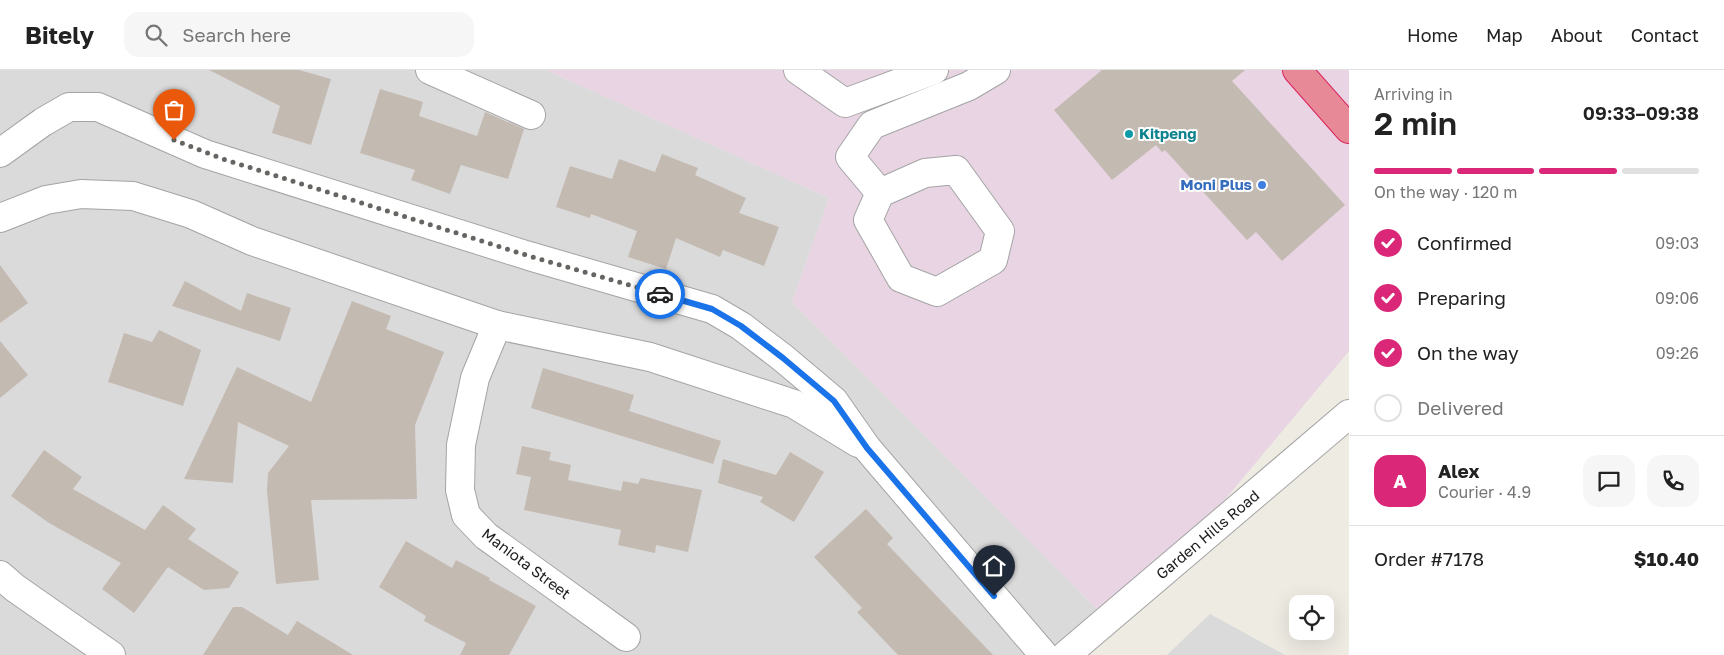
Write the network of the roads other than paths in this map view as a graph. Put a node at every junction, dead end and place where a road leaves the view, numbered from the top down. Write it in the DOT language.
graph roads {
  1 [pos="430,70"];
  2 [pos="798,70"];
  3 [pos="934,70"];
  4 [pos="996,70"];
  5 [pos="1297,70"];
  6 [pos="1321,70"];
  7 [pos="1349,103"];
  8 [pos="531,115"];
  9 [pos="1349,129"];
  10 [pos="0,153"];
  11 [pos="880,193"];
  12 [pos="0,218"];
  13 [pos="497,325"];
  14 [pos="1349,414"];
  15 [pos="867,448"];
  16 [pos="0,575"];
  17 [pos="626,637"];
  18 [pos="111,655"];
  19 [pos="1044,655"];
  20 [pos="1066,655"];
  1 -- 8 [label="street"];
  2 -- 3 [label="street"];
  4 -- 11 [label="street"];
  5 -- 9 [label="highway"];
  6 -- 7 [label="highway"];
  10 -- 15 [label="street"];
  11 -- 11 [label="street"];
  12 -- 13 [label="street"];
  13 -- 15 [label="street"];
  13 -- 17 [label="street, Maniota Street"];
  14 -- 20 [label="street, Garden Hills Road"];
  15 -- 19 [label="street"];
  16 -- 18 [label="street"];
}
